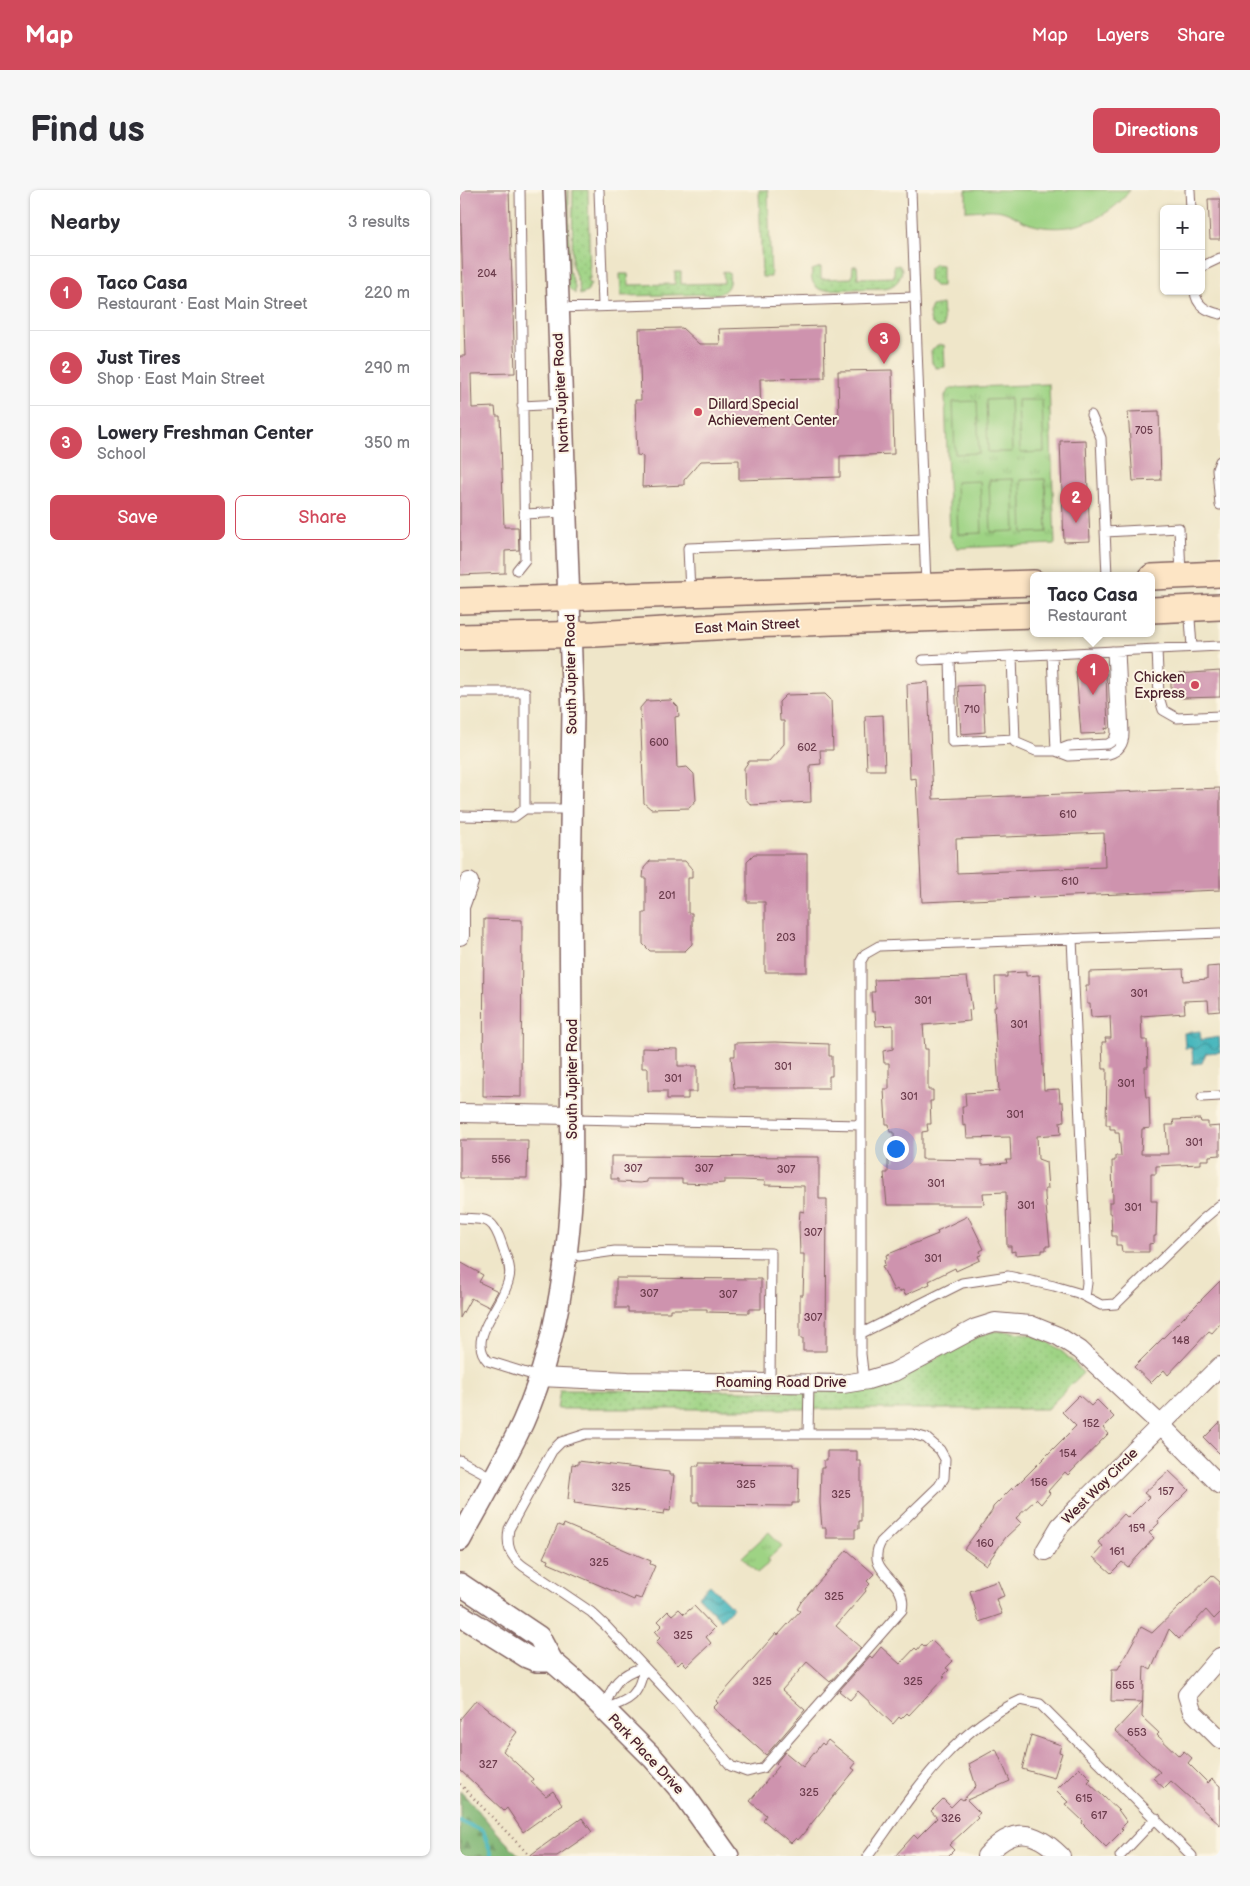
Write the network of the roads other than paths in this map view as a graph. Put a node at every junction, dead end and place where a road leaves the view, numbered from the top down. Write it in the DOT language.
graph roads {
  1 [pos="520,190"];
  2 [pos="554,190"];
  3 [pos="599,190"];
  4 [pos="911,190"];
  5 [pos="1190,190"];
  6 [pos="1191,205"];
  7 [pos="1220,258"];
  8 [pos="1205,265"];
  9 [pos="1197,295"];
  10 [pos="915,297"];
  11 [pos="603,306"];
  12 [pos="557,308"];
  13 [pos="1220,314"];
  14 [pos="562,404"];
  15 [pos="522,406"];
  16 [pos="1091,415"];
  17 [pos="1220,461"];
  18 [pos="1220,505"];
  19 [pos="566,512"];
  20 [pos="524,514"];
  21 [pos="1105,532"];
  22 [pos="924,539"];
  23 [pos="517,570"];
  24 [pos="1107,572"];
  25 [pos="1220,574"];
  26 [pos="1181,575"];
  27 [pos="1155,577"];
  28 [pos="1030,583"];
  29 [pos="926,586"];
  30 [pos="690,593"];
  31 [pos="570,597"];
  32 [pos="460,600"];
  33 [pos="1220,607"];
  34 [pos="1183,609"];
  35 [pos="1155,610"];
  36 [pos="1030,615"];
  37 [pos="928,620"];
  38 [pos="570,634"];
  39 [pos="460,637"];
  40 [pos="1220,646"];
  41 [pos="1192,647"];
  42 [pos="1156,649"];
  43 [pos="1116,651"];
  44 [pos="1052,654"];
  45 [pos="1012,656"];
  46 [pos="950,658"];
  47 [pos="923,660"];
  48 [pos="460,692"];
  49 [pos="1220,716"];
  50 [pos="1015,739"];
  51 [pos="1056,751"];
  52 [pos="525,809"];
  53 [pos="572,809"];
  54 [pos="462,818"];
  55 [pos="469,882"];
  56 [pos="1220,933"];
  57 [pos="460,936"];
  58 [pos="1072,938"];
  59 [pos="1220,1096"];
  60 [pos="1202,1097"];
  61 [pos="460,1113"];
  62 [pos="572,1117"];
  63 [pos="861,1125"];
  64 [pos="1220,1205"];
  65 [pos="460,1218"];
  66 [pos="580,1256"];
  67 [pos="1085,1297"];
  68 [pos="862,1333"];
  69 [pos="1220,1366"];
  70 [pos="539,1377"];
  71 [pos="864,1380"];
  72 [pos="770,1383"];
  73 [pos="808,1383"];
  74 [pos="1161,1425"];
  75 [pos="808,1434"];
  76 [pos="460,1460"];
  77 [pos="495,1480"];
  78 [pos="1220,1485"];
  79 [pos="460,1540"];
  80 [pos="1045,1551"];
  81 [pos="460,1584"];
  82 [pos="460,1615"];
  83 [pos="1220,1657"];
  84 [pos="552,1661"];
  85 [pos="644,1667"];
  86 [pos="604,1709"];
  87 [pos="1220,1739"];
  88 [pos="1156,1818"];
  89 [pos="728,1856"];
  90 [pos="868,1856"];
  91 [pos="986,1856"];
  92 [pos="1061,1856"];
  93 [pos="1120,1856"];
  94 [pos="1192,1856"];
  1 -- 15 [label="lane"];
  2 -- 12 [label="street, North Jupiter Road"];
  3 -- 11 [label="lane"];
  4 -- 10 [label="lane"];
  5 -- 6 [label="lane"];
  7 -- 8 [label="lane"];
  9 -- 13 [label="lane"];
  10 -- 11 [label="lane"];
  10 -- 22 [label="lane"];
  11 -- 12 [label="lane"];
  12 -- 14 [label="street, North Jupiter Road"];
  14 -- 15 [label="lane"];
  14 -- 19 [label="street, North Jupiter Road"];
  15 -- 20 [label="lane"];
  16 -- 21 [label="lane"];
  17 -- 18 [label="lane"];
  19 -- 20 [label="lane"];
  19 -- 31 [label="street, North Jupiter Road"];
  20 -- 23 [label="lane"];
  21 -- 24 [label="lane"];
  21 -- 26 [label="lane"];
  22 -- 29 [label="lane"];
  22 -- 30 [label="lane"];
  25 -- 26 [label="main road"];
  26 -- 27 [label="main road"];
  26 -- 34 [label="main road"];
  28 -- 29 [label="main road"];
  29 -- 30 [label="main road"];
  29 -- 37 [label="main road"];
  30 -- 31 [label="main road"];
  31 -- 32 [label="main road"];
  31 -- 38 [label="street, South Jupiter Road"];
  33 -- 34 [label="main road"];
  34 -- 35 [label="main road"];
  34 -- 41 [label="lane"];
  36 -- 37 [label="main road, East Main Street"];
  37 -- 38 [label="main road, East Main Street"];
  38 -- 39 [label="main road, East Main Street"];
  38 -- 53 [label="street, South Jupiter Road"];
  40 -- 41 [label="lane"];
  41 -- 42 [label="lane"];
  42 -- 43 [label="lane"];
  42 -- 49 [label="lane"];
  43 -- 44 [label="lane"];
  43 -- 51 [label="lane"];
  44 -- 45 [label="lane"];
  44 -- 51 [label="lane"];
  45 -- 46 [label="lane"];
  45 -- 50 [label="lane"];
  46 -- 47 [label="lane"];
  46 -- 50 [label="lane"];
  48 -- 52 [label="lane"];
  50 -- 51 [label="lane"];
  52 -- 53 [label="lane"];
  52 -- 54 [label="lane"];
  53 -- 62 [label="street, South Jupiter Road"];
  55 -- 57 [label="street"];
  56 -- 58 [label="lane"];
  58 -- 63 [label="lane"];
  58 -- 67 [label="lane"];
  59 -- 60 [label="lane"];
  61 -- 62 [label="street"];
  62 -- 63 [label="lane"];
  62 -- 70 [label="street, South Jupiter Road"];
  63 -- 68 [label="lane"];
  64 -- 67 [label="lane"];
  65 -- 70 [label="lane"];
  66 -- 72 [label="lane"];
  67 -- 68 [label="lane"];
  68 -- 71 [label="lane"];
  69 -- 74 [label="street, West Way Circle"];
  70 -- 72 [label="street, Roaming Road Drive"];
  70 -- 77 [label="street, South Jupiter Road"];
  71 -- 73 [label="street, Roaming Road Drive"];
  71 -- 74 [label="street, Roaming Road Drive"];
  72 -- 73 [label="street, Roaming Road Drive"];
  73 -- 75 [label="lane"];
  74 -- 78 [label="street, Roaming Road Drive"];
  74 -- 80 [label="street, West Way Circle"];
  75 -- 85 [label="lane"];
  75 -- 85 [label="lane"];
  76 -- 77 [label="lane"];
  77 -- 79 [label="street, South Jupiter Road"];
  81 -- 84 [label="street, Park Place Drive"];
  82 -- 84 [label="street"];
  83 -- 87 [label="street"];
  84 -- 86 [label="street, Park Place Drive"];
  85 -- 86 [label="lane"];
  85 -- 86 [label="lane"];
  86 -- 89 [label="street, Park Place Drive"];
  88 -- 90 [label="lane"];
  88 -- 93 [label="lane"];
  88 -- 94 [label="lane"];
  91 -- 92 [label="street"];
}
